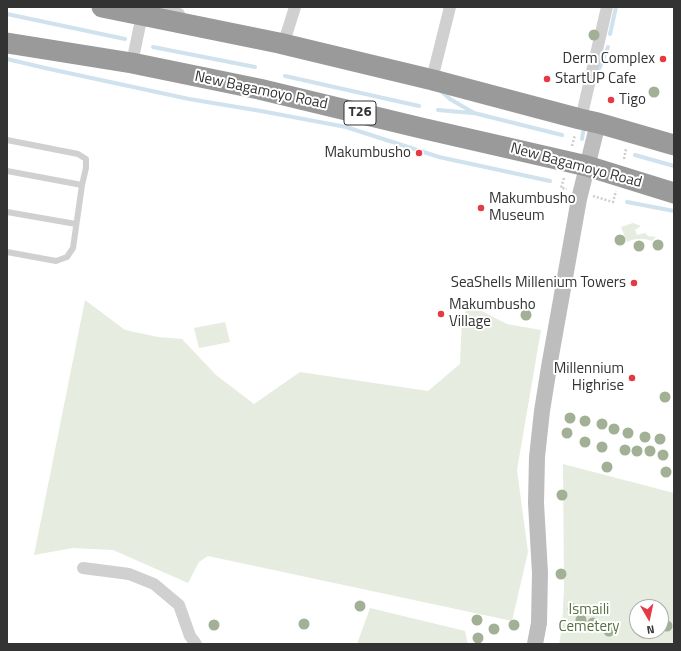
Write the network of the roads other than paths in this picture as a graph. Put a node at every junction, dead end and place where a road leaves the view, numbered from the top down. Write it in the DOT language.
graph roads {
  1 [pos="102,7"];
  2 [pos="295,7"];
  3 [pos="450,7"];
  4 [pos="607,7"];
  5 [pos="148,10"];
  6 [pos="284,42"];
  7 [pos="7,43"];
  8 [pos="132,63"];
  9 [pos="434,71"];
  10 [pos="590,116"];
  11 [pos="674,137"];
  12 [pos="7,140"];
  13 [pos="674,145"];
  14 [pos="587,166"];
  15 [pos="7,170"];
  16 [pos="82,185"];
  17 [pos="674,192"];
  18 [pos="7,212"];
  19 [pos="76,224"];
  20 [pos="7,252"];
  21 [pos="83,568"];
  22 [pos="196,644"];
  23 [pos="535,644"];
  1 -- 5 [label="highway"];
  2 -- 6 [label="street"];
  3 -- 9 [label="street"];
  4 -- 10 [label="street"];
  5 -- 6 [label="street"];
  5 -- 8 [label="street"];
  5 -- 10 [label="highway"];
  6 -- 9 [label="street"];
  7 -- 8 [label="highway, New Bagamoyo Road / T26"];
  8 -- 14 [label="highway, New Bagamoyo Road / T26"];
  9 -- 10 [label="street"];
  10 -- 11 [label="street"];
  10 -- 13 [label="highway"];
  10 -- 14 [label="street"];
  12 -- 16 [label="lane"];
  14 -- 17 [label="highway, New Bagamoyo Road / T26"];
  14 -- 23 [label="street"];
  15 -- 16 [label="lane"];
  16 -- 19 [label="lane"];
  18 -- 19 [label="lane"];
  19 -- 20 [label="lane"];
  21 -- 22 [label="street"];
}
